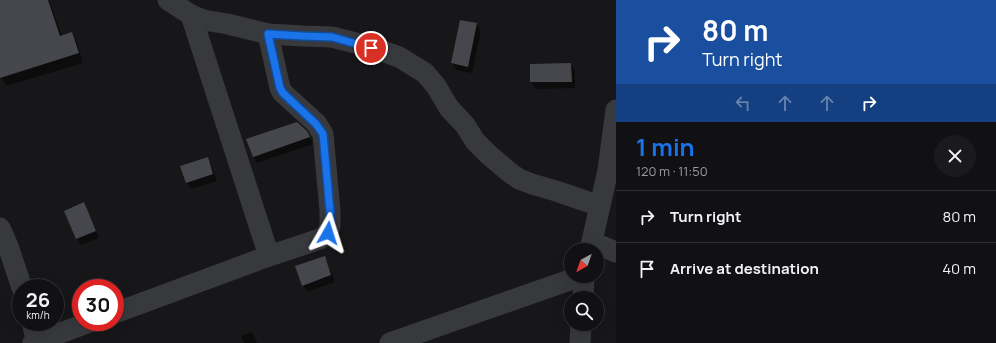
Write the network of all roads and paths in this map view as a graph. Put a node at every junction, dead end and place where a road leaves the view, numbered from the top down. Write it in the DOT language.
graph roads {
  1 [pos="168,0"];
  2 [pos="191,15"];
  3 [pos="268,34"];
  4 [pos="616,110"];
  5 [pos="600,206"];
  6 [pos="0,228"];
  7 [pos="592,243"];
  8 [pos="604,249"];
  9 [pos="616,252"];
  10 [pos="269,256"];
  11 [pos="19,279"];
  12 [pos="564,283"];
  13 [pos="124,310"];
  14 [pos="72,329"];
  15 [pos="34,331"];
  16 [pos="581,331"];
  17 [pos="424,337"];
  18 [pos="36,343"];
  19 [pos="390,343"];
  20 [pos="580,343"];
  1 -- 2 [label="street"];
  2 -- 3 [label="street"];
  2 -- 10 [label="street"];
  3 -- 5 [label="street"];
  3 -- 10 [label="street"];
  4 -- 5 [label="street"];
  5 -- 7 [label="street"];
  6 -- 11 [label="street"];
  8 -- 9 [label="street"];
  10 -- 13 [label="street"];
  12 -- 17 [label="street"];
  14 -- 18 [label="street"];
  15 -- 18 [label="street"];
  16 -- 20 [label="street"];
  17 -- 19 [label="street"];
}
